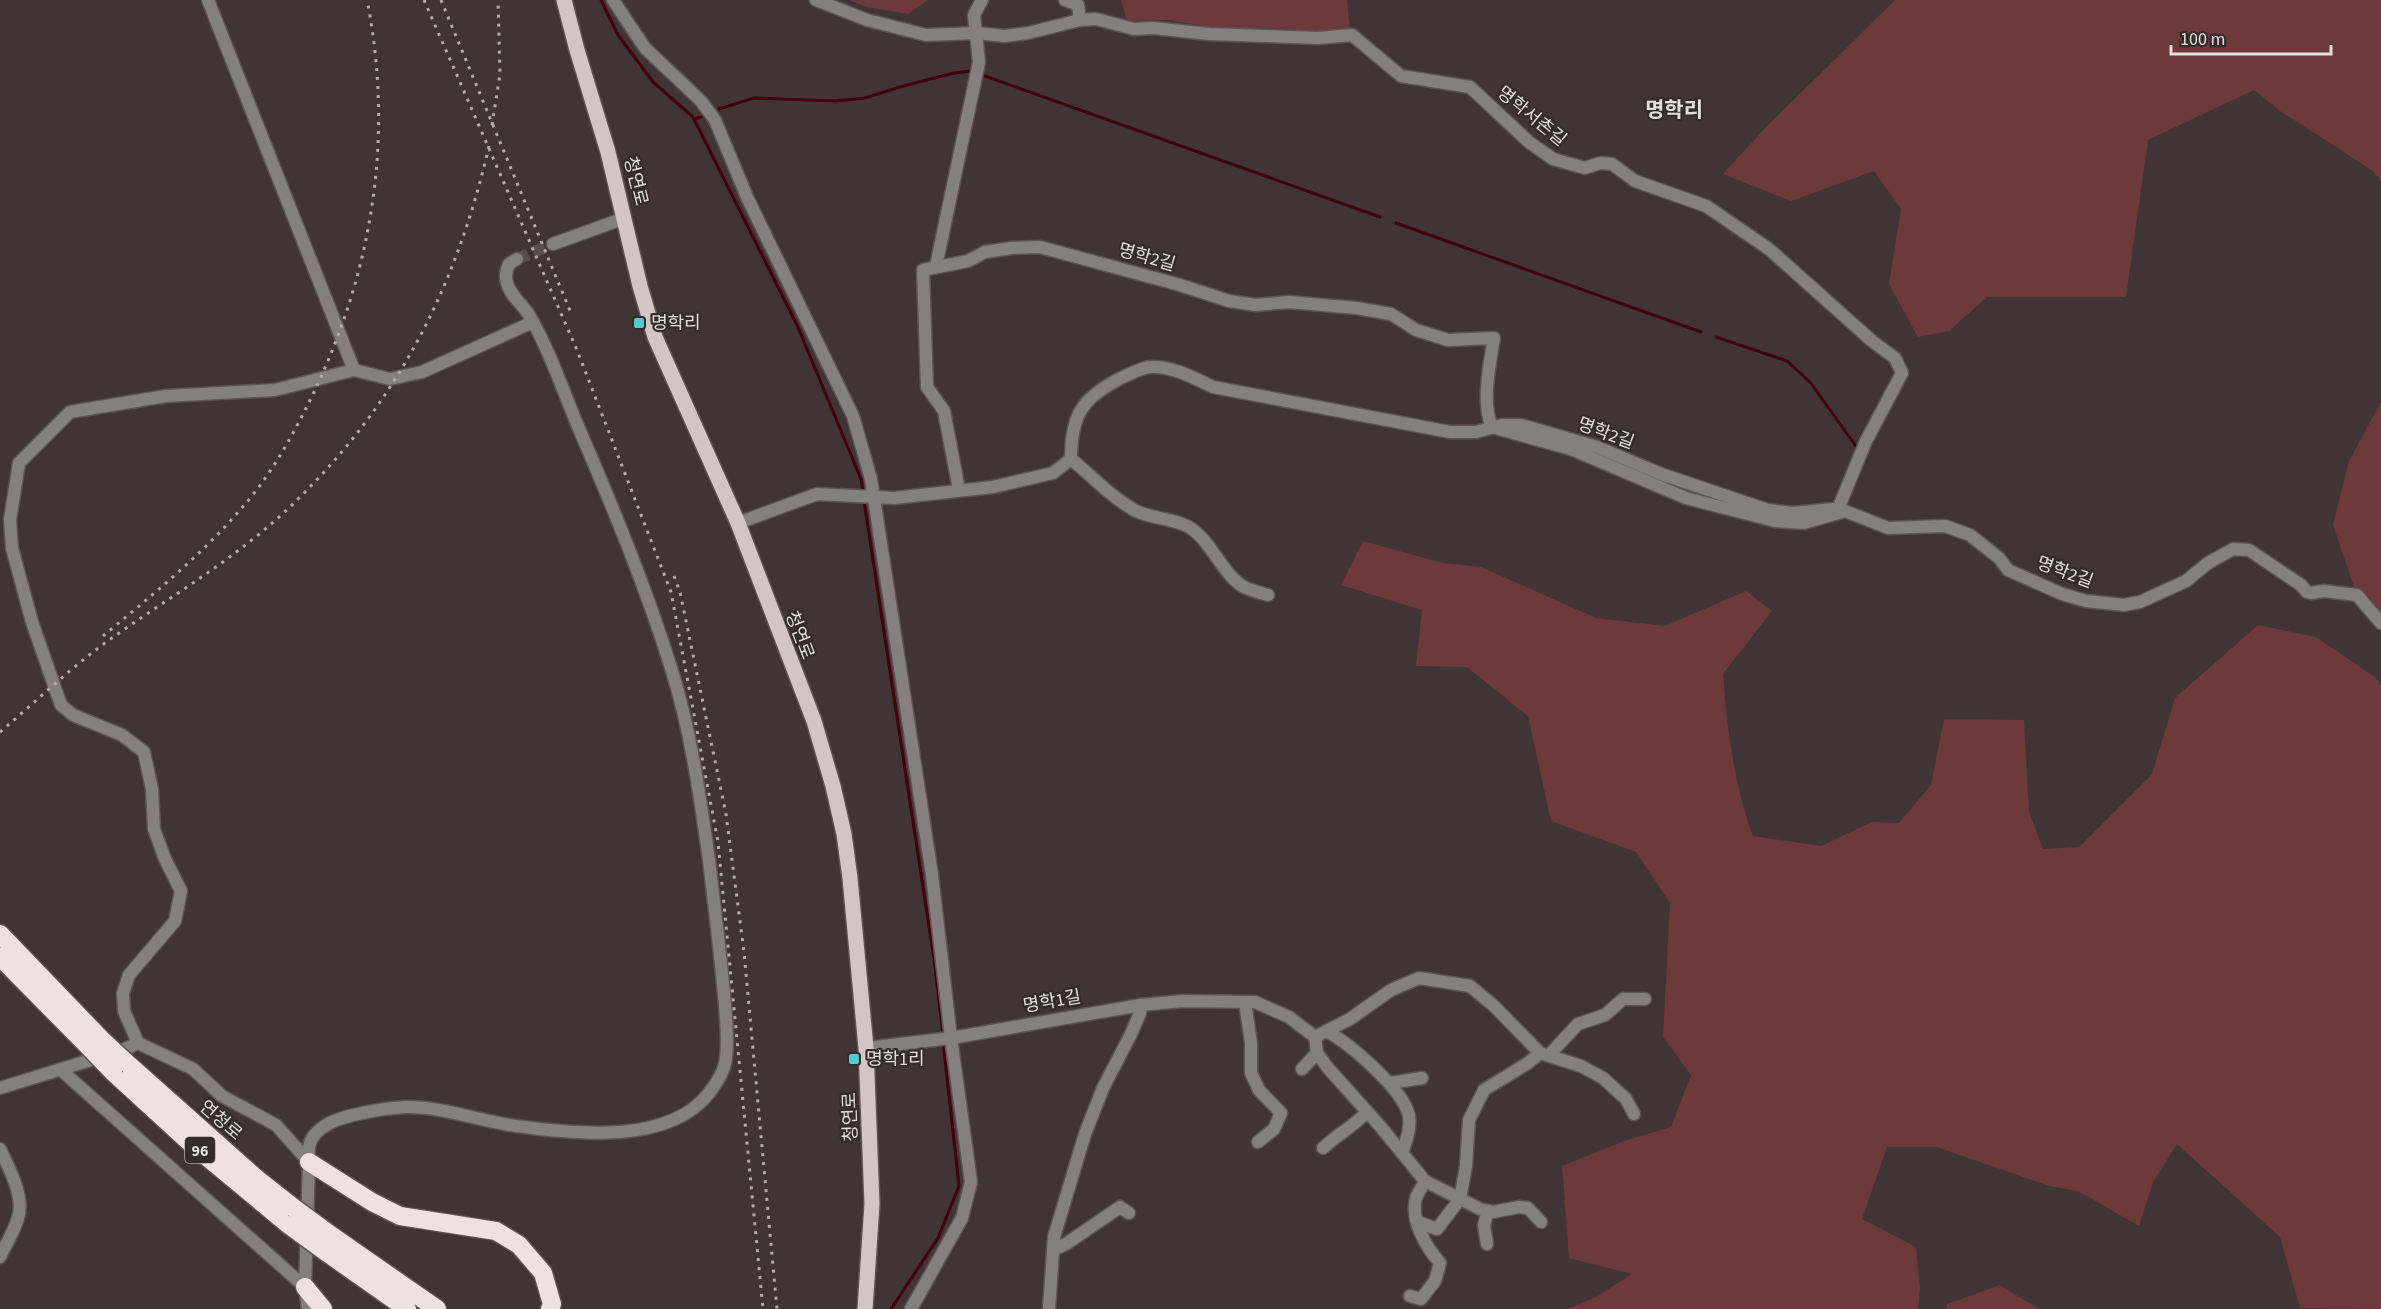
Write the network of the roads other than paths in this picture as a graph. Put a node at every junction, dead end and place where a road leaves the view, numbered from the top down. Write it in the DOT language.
graph roads {
  1 [pos="208,0"];
  2 [pos="564,0"];
  3 [pos="613,0"];
  4 [pos="816,0"];
  5 [pos="982,0"];
  6 [pos="1065,0"];
  7 [pos="1080,20"];
  8 [pos="977,33"];
  9 [pos="625,218"];
  10 [pos="554,244"];
  11 [pos="518,259"];
  12 [pos="936,266"];
  13 [pos="533,322"];
  14 [pos="354,370"];
  15 [pos="1492,427"];
  16 [pos="1071,459"];
  17 [pos="958,490"];
  18 [pos="870,497"];
  19 [pos="1838,512"];
  20 [pos="738,523"];
  21 [pos="1268,595"];
  22 [pos="2381,623"];
  23 [pos="0,934"];
  24 [pos="0,957"];
  25 [pos="1645,999"];
  26 [pos="1245,1002"];
  27 [pos="1141,1005"];
  28 [pos="1328,1032"];
  29 [pos="1315,1037"];
  30 [pos="950,1038"];
  31 [pos="95,1043"];
  32 [pos="138,1043"];
  33 [pos="866,1048"];
  34 [pos="1317,1053"];
  35 [pos="1545,1054"];
  36 [pos="61,1070"];
  37 [pos="1302,1070"];
  38 [pos="1422,1078"];
  39 [pos="1390,1083"];
  40 [pos="0,1088"];
  41 [pos="1367,1112"];
  42 [pos="1634,1114"];
  43 [pos="1258,1142"];
  44 [pos="1323,1148"];
  45 [pos="0,1149"];
  46 [pos="1402,1153"];
  47 [pos="309,1162"];
  48 [pos="1425,1181"];
  49 [pos="1460,1199"];
  50 [pos="1488,1211"];
  51 [pos="1129,1213"];
  52 [pos="1418,1222"];
  53 [pos="1541,1222"];
  54 [pos="329,1244"];
  55 [pos="1487,1244"];
  56 [pos="1053,1250"];
  57 [pos="0,1257"];
  58 [pos="305,1287"];
  59 [pos="1410,1296"];
  60 [pos="308,1309"];
  61 [pos="323,1309"];
  62 [pos="407,1309"];
  63 [pos="437,1309"];
  64 [pos="550,1309"];
  65 [pos="865,1309"];
  66 [pos="911,1309"];
  67 [pos="1049,1309"];
  1 -- 14 [label="street"];
  2 -- 9 [label="main road, 청연로"];
  3 -- 18 [label="street"];
  4 -- 8 [label="street, 명학서촌길"];
  5 -- 8 [label="street"];
  6 -- 7 [label="street"];
  7 -- 8 [label="street, 명학서촌길"];
  7 -- 19 [label="street, 명학서촌길"];
  8 -- 12 [label="street"];
  9 -- 10 [label="street"];
  9 -- 20 [label="main road, 청연로"];
  11 -- 13 [label="street"];
  12 -- 15 [label="street, 명학2길"];
  12 -- 17 [label="street"];
  13 -- 14 [label="street"];
  13 -- 47 [label="street"];
  14 -- 32 [label="street"];
  15 -- 16 [label="street, 명학2길"];
  15 -- 19 [label="street, 명학2길"];
  16 -- 17 [label="street"];
  16 -- 21 [label="street"];
  17 -- 18 [label="street"];
  18 -- 20 [label="street"];
  18 -- 30 [label="street"];
  19 -- 22 [label="street, 명학2길"];
  20 -- 33 [label="main road, 청연로"];
  23 -- 31 [label="highway, 연청로 / 96"];
  24 -- 31 [label="highway, 연청로 / 96"];
  25 -- 35 [label="street"];
  26 -- 27 [label="street, 명학1길"];
  26 -- 29 [label="street, 명학1길"];
  26 -- 43 [label="street"];
  27 -- 30 [label="street, 명학1길"];
  27 -- 56 [label="street"];
  28 -- 29 [label="street"];
  28 -- 35 [label="street"];
  28 -- 39 [label="street"];
  29 -- 34 [label="street"];
  30 -- 33 [label="street, 명학1길"];
  30 -- 66 [label="street"];
  31 -- 54 [label="highway, 연청로 / 96, bridge"];
  32 -- 36 [label="street"];
  32 -- 47 [label="street"];
  33 -- 65 [label="main road, 청연로"];
  34 -- 37 [label="street"];
  34 -- 41 [label="street"];
  35 -- 42 [label="street"];
  35 -- 49 [label="street"];
  36 -- 40 [label="street"];
  36 -- 58 [label="street"];
  38 -- 39 [label="street"];
  39 -- 46 [label="street"];
  41 -- 44 [label="street"];
  41 -- 46 [label="street"];
  45 -- 57 [label="street"];
  46 -- 48 [label="street"];
  47 -- 58 [label="street"];
  47 -- 64 [label="highway"];
  48 -- 49 [label="street"];
  48 -- 52 [label="street"];
  49 -- 50 [label="street"];
  49 -- 52 [label="street"];
  50 -- 53 [label="street"];
  50 -- 55 [label="street"];
  51 -- 56 [label="street"];
  52 -- 59 [label="street"];
  54 -- 62 [label="highway, 연청로 / 96"];
  54 -- 63 [label="highway, 연청로 / 96"];
  56 -- 67 [label="street"];
  58 -- 60 [label="street"];
  58 -- 61 [label="highway"];
}
